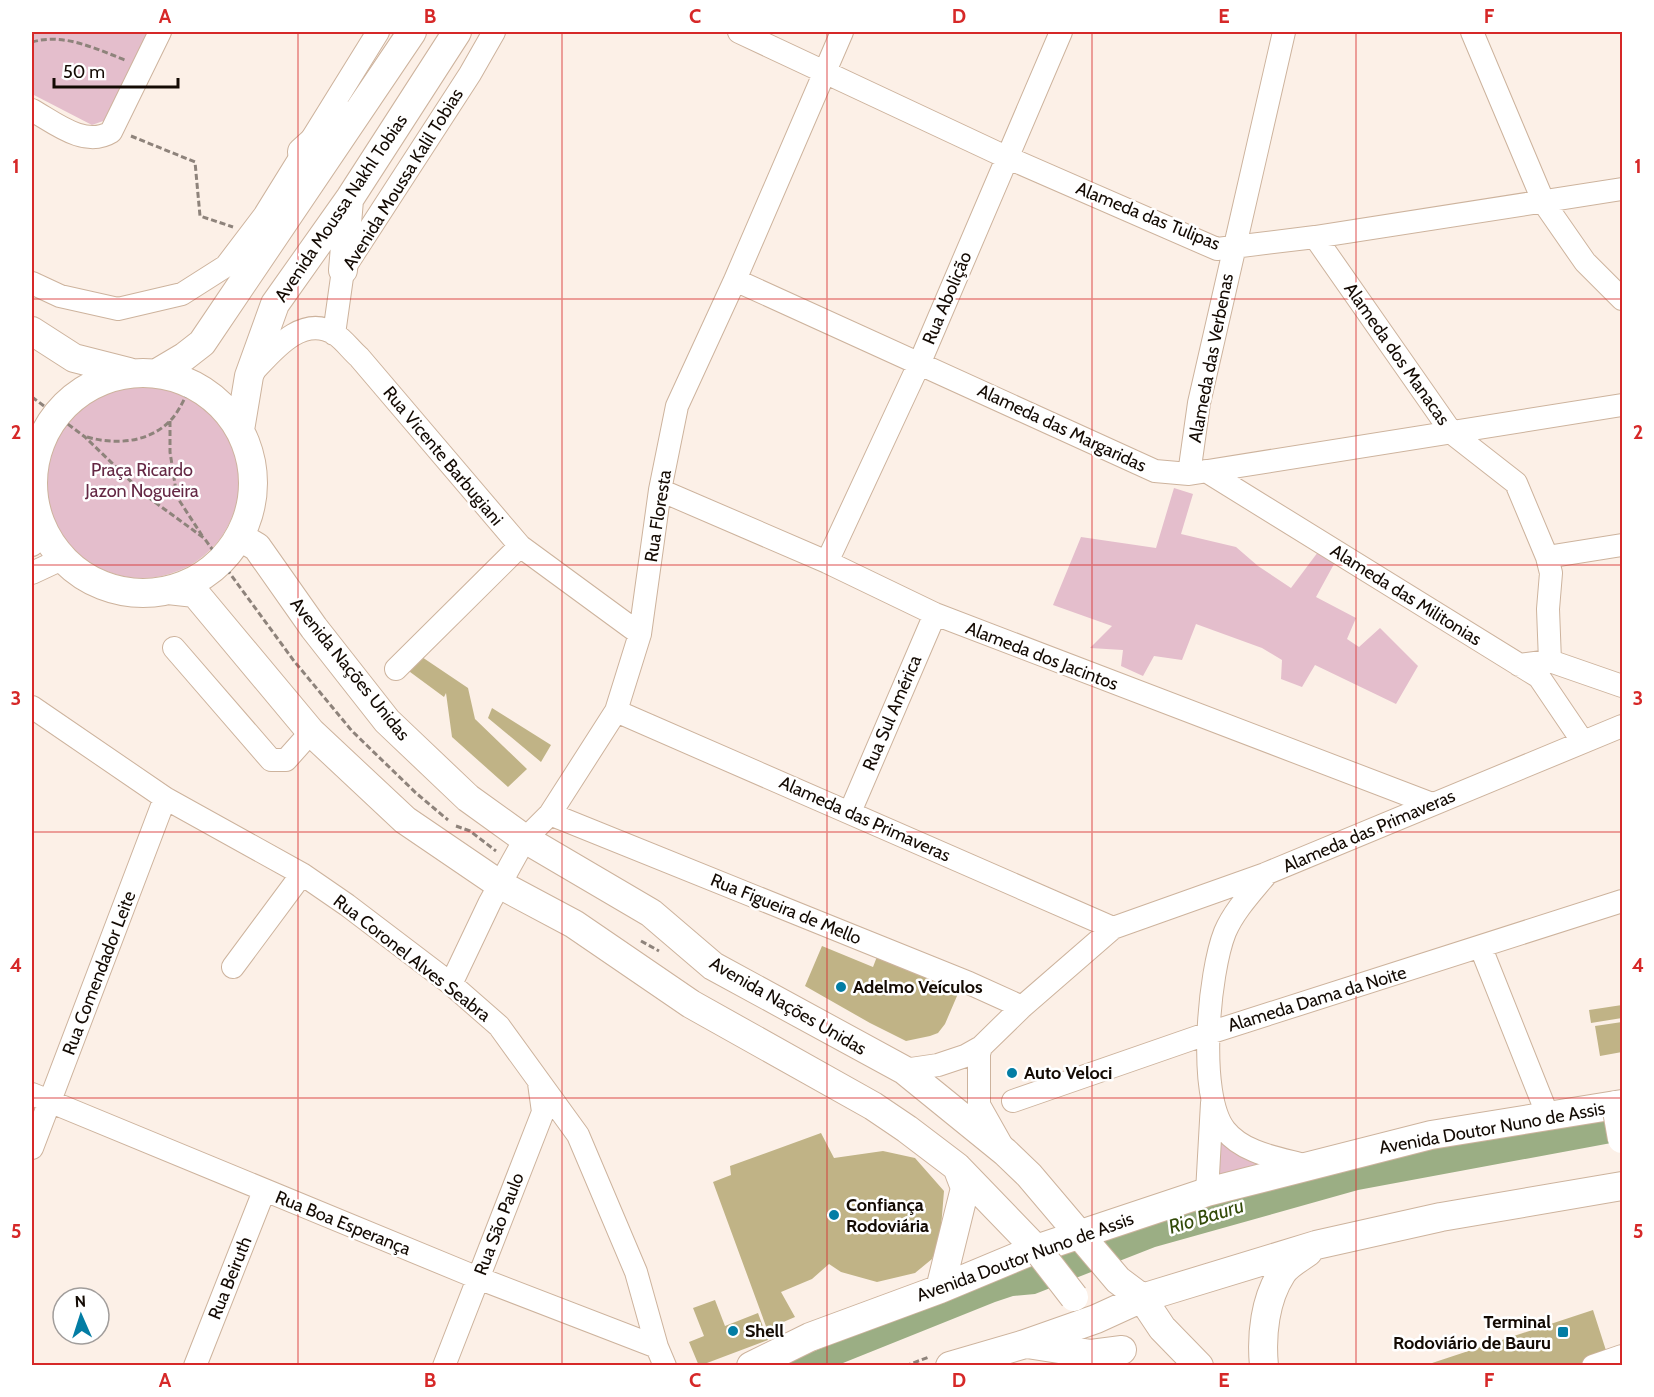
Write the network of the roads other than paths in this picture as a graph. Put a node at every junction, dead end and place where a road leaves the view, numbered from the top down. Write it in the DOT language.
graph roads {
  1 [pos="160,32"];
  2 [pos="378,32"];
  3 [pos="412,32"];
  4 [pos="494,32"];
  5 [pos="739,32"];
  6 [pos="842,32"];
  7 [pos="1061,32"];
  8 [pos="1284,32"];
  9 [pos="1472,32"];
  10 [pos="451,35"];
  11 [pos="393,61"];
  12 [pos="825,73"];
  13 [pos="428,81"];
  14 [pos="32,110"];
  15 [pos="302,152"];
  16 [pos="1006,157"];
  17 [pos="1623,189"];
  18 [pos="350,198"];
  19 [pos="1544,203"];
  20 [pos="264,216"];
  21 [pos="1315,237"];
  22 [pos="1233,249"];
  23 [pos="343,270"];
  24 [pos="735,280"];
  25 [pos="32,283"];
  26 [pos="240,287"];
  27 [pos="1623,299"];
  28 [pos="32,331"];
  29 [pos="334,334"];
  30 [pos="920,362"];
  31 [pos="144,373"];
  32 [pos="249,376"];
  33 [pos="1623,405"];
  34 [pos="240,430"];
  35 [pos="1452,433"];
  36 [pos="1198,473"];
  37 [pos="32,486"];
  38 [pos="660,490"];
  39 [pos="35,532"];
  40 [pos="240,537"];
  41 [pos="1623,545"];
  42 [pos="520,546"];
  43 [pos="1547,556"];
  44 [pos="62,559"];
  45 [pos="826,562"];
  46 [pos="32,573"];
  47 [pos="168,590"];
  48 [pos="935,614"];
  49 [pos="640,634"];
  50 [pos="174,648"];
  51 [pos="1550,661"];
  52 [pos="1519,665"];
  53 [pos="396,669"];
  54 [pos="1623,686"];
  55 [pos="32,707"];
  56 [pos="616,711"];
  57 [pos="1623,726"];
  58 [pos="311,732"];
  59 [pos="1583,742"];
  60 [pos="165,798"];
  61 [pos="1432,804"];
  62 [pos="850,812"];
  63 [pos="550,814"];
  64 [pos="512,862"];
  65 [pos="302,874"];
  66 [pos="1265,874"];
  67 [pos="1204,898"];
  68 [pos="1623,901"];
  69 [pos="1113,928"];
  70 [pos="1226,932"];
  71 [pos="1481,948"];
  72 [pos="712,966"];
  73 [pos="233,967"];
  74 [pos="451,984"];
  75 [pos="691,1004"];
  76 [pos="1022,1007"];
  77 [pos="1209,1033"];
  78 [pos="981,1047"];
  79 [pos="904,1070"];
  80 [pos="538,1080"];
  81 [pos="1212,1095"];
  82 [pos="41,1097"];
  83 [pos="1013,1101"];
  84 [pos="1619,1105"];
  85 [pos="1548,1116"];
  86 [pos="1623,1139"];
  87 [pos="32,1149"];
  88 [pos="1005,1152"];
  89 [pos="1304,1165"];
  90 [pos="957,1167"];
  91 [pos="1623,1186"];
  92 [pos="264,1191"];
  93 [pos="1207,1191"];
  94 [pos="1083,1237"];
  95 [pos="1316,1245"];
  96 [pos="1038,1251"];
  97 [pos="477,1278"];
  98 [pos="940,1289"];
  99 [pos="1142,1298"];
  100 [pos="1096,1319"];
  101 [pos="1025,1344"];
  102 [pos="661,1356"];
  103 [pos="1623,1356"];
  104 [pos="1130,1358"];
  105 [pos="195,1365"];
  106 [pos="444,1365"];
  107 [pos="751,1365"];
  108 [pos="950,1365"];
  109 [pos="1199,1365"];
  110 [pos="1264,1365"];
  111 [pos="1593,1365"];
  1 -- 14 [label="street"];
  2 -- 15 [label="street"];
  3 -- 11 [label="main road"];
  4 -- 23 [label="street, Avenida Moussa Kalil Tobias"];
  5 -- 12 [label="street, Alameda das Tulipas"];
  6 -- 12 [label="street, Rua Floresta"];
  7 -- 16 [label="street, Rua Abolição"];
  8 -- 22 [label="street, Alameda das Verbenas"];
  9 -- 19 [label="street"];
  10 -- 13 [label="main road, Avenida Moussa Nakhl Tobias"];
  11 -- 13 [label="main road"];
  11 -- 15 [label="main road"];
  11 -- 26 [label="main road"];
  12 -- 16 [label="street, Alameda das Tulipas"];
  12 -- 24 [label="street, Rua Floresta"];
  13 -- 18 [label="main road, Avenida Moussa Nakhl Tobias"];
  15 -- 20 [label="street"];
  16 -- 22 [label="street, Alameda das Tulipas"];
  16 -- 30 [label="street, Rua Abolição"];
  17 -- 19 [label="street, Alameda das Tulipas"];
  18 -- 23 [label="main road"];
  18 -- 32 [label="main road, Avenida Moussa Nakhl Tobias"];
  19 -- 21 [label="street, Alameda das Tulipas"];
  19 -- 27 [label="street"];
  20 -- 25 [label="street"];
  20 -- 26 [label="main road"];
  21 -- 22 [label="street, Alameda das Tulipas"];
  21 -- 35 [label="street, Alameda dos Manacas"];
  22 -- 36 [label="street, Alameda das Verbenas"];
  23 -- 29 [label="street, Avenida Moussa Kalil Tobias"];
  24 -- 30 [label="street, Alameda das Margaridas"];
  24 -- 38 [label="street, Rua Floresta"];
  26 -- 31 [label="main road"];
  28 -- 31 [label="main road, Avenida Nações Unidas"];
  29 -- 32 [label="street"];
  29 -- 42 [label="street, Rua Vicente Barbugiani"];
  30 -- 36 [label="street, Alameda das Margaridas"];
  30 -- 45 [label="street, Rua Abolição"];
  31 -- 34 [label="main road, Avenida Nações Unidas"];
  31 -- 37 [label="main road, Avenida Nações Unidas"];
  32 -- 34 [label="main road, Avenida Moussa Nakhl Tobias"];
  33 -- 35 [label="street, Alameda das Margaridas"];
  34 -- 40 [label="main road, Avenida Nações Unidas"];
  35 -- 36 [label="street, Alameda das Margaridas"];
  35 -- 43 [label="street, Alameda dos Manacas"];
  36 -- 52 [label="street, Alameda das Militonias"];
  37 -- 39 [label="main road, Avenida Nações Unidas"];
  38 -- 45 [label="street, Alameda dos Jacintos"];
  38 -- 49 [label="street, Rua Floresta"];
  39 -- 44 [label="main road, Avenida Nações Unidas"];
  40 -- 47 [label="main road, Avenida Nações Unidas"];
  40 -- 64 [label="main road, Avenida Nações Unidas"];
  41 -- 43 [label="street"];
  42 -- 49 [label="street, Rua Vicente Barbugiani"];
  42 -- 53 [label="street"];
  43 -- 51 [label="street, Alameda dos Manacas"];
  44 -- 46 [label="street"];
  44 -- 47 [label="main road, Avenida Nações Unidas"];
  45 -- 48 [label="street, Alameda dos Jacintos"];
  47 -- 58 [label="main road, Avenida Nações Unidas"];
  48 -- 61 [label="street, Alameda dos Jacintos"];
  48 -- 62 [label="street, Rua Sul América"];
  49 -- 56 [label="street, Rua Floresta"];
  50 -- 58 [label="street"];
  51 -- 52 [label="street"];
  51 -- 54 [label="street"];
  52 -- 59 [label="street, Alameda das Militonias"];
  55 -- 60 [label="street, Rua Coronel Alves Seabra"];
  56 -- 62 [label="street, Alameda das Primaveras"];
  56 -- 63 [label="street, Rua Floresta"];
  57 -- 59 [label="street, Alameda das Primaveras"];
  58 -- 64 [label="main road, Avenida Nações Unidas"];
  59 -- 61 [label="street, Alameda das Primaveras"];
  60 -- 65 [label="street, Rua Coronel Alves Seabra"];
  60 -- 82 [label="street, Rua Comendador Leite"];
  61 -- 66 [label="street, Alameda das Primaveras"];
  62 -- 69 [label="street, Alameda das Primaveras"];
  63 -- 64 [label="street, Rua Floresta"];
  63 -- 76 [label="street, Rua Figueira de Mello"];
  64 -- 72 [label="main road, Avenida Nações Unidas"];
  64 -- 74 [label="street, Rua Floresta"];
  64 -- 75 [label="main road, Avenida Nações Unidas"];
  65 -- 73 [label="street"];
  65 -- 74 [label="street, Rua Coronel Alves Seabra"];
  66 -- 67 [label="street, Alameda das Primaveras"];
  66 -- 70 [label="street"];
  67 -- 69 [label="street, Alameda das Primaveras"];
  67 -- 70 [label="street"];
  68 -- 71 [label="street, Alameda Dama da Noite"];
  69 -- 76 [label="street, Alameda das Primaveras"];
  70 -- 77 [label="street"];
  71 -- 77 [label="street, Alameda Dama da Noite"];
  71 -- 85 [label="street"];
  72 -- 75 [label="main road"];
  72 -- 79 [label="main road, Avenida Nações Unidas"];
  74 -- 80 [label="street, Rua Coronel Alves Seabra"];
  75 -- 90 [label="main road, Avenida Nações Unidas"];
  76 -- 78 [label="street, Alameda das Primaveras"];
  77 -- 81 [label="street"];
  77 -- 83 [label="street, Alameda Dama da Noite"];
  78 -- 79 [label="street, Alameda das Primaveras"];
  78 -- 88 [label="street"];
  79 -- 88 [label="main road, Avenida Nações Unidas"];
  80 -- 97 [label="street, Rua São Paulo"];
  80 -- 102 [label="street, Rua Coronel Alves Seabra"];
  81 -- 89 [label="street"];
  81 -- 93 [label="street"];
  82 -- 87 [label="street, Rua Comendador Leite"];
  82 -- 92 [label="street, Rua Boa Esperança"];
  84 -- 85 [label="main road, Avenida Doutor Nuno de Assis"];
  84 -- 86 [label="main road, bridge"];
  85 -- 89 [label="main road, Avenida Doutor Nuno de Assis"];
  88 -- 94 [label="main road, Avenida Nações Unidas"];
  89 -- 93 [label="main road, Avenida Doutor Nuno de Assis"];
  90 -- 96 [label="main road, Avenida Nações Unidas"];
  90 -- 98 [label="main road"];
  91 -- 95 [label="main road"];
  92 -- 97 [label="street, Rua Boa Esperança"];
  92 -- 105 [label="street, Rua Beiruth"];
  93 -- 94 [label="main road, Avenida Doutor Nuno de Assis"];
  94 -- 96 [label="main road, Avenida Doutor Nuno de Assis"];
  94 -- 99 [label="main road, Avenida Nações Unidas"];
  95 -- 99 [label="main road"];
  95 -- 110 [label="main road"];
  96 -- 98 [label="main road, Avenida Doutor Nuno de Assis"];
  96 -- 100 [label="main road, Avenida Nações Unidas, bridge"];
  97 -- 102 [label="street, Rua Boa Esperança"];
  97 -- 106 [label="street, Rua São Paulo"];
  98 -- 107 [label="main road, Avenida Doutor Nuno de Assis"];
  99 -- 100 [label="main road"];
  99 -- 109 [label="main road, Avenida Nações Unidas"];
  100 -- 101 [label="main road"];
  100 -- 104 [label="main road, Avenida Nações Unidas"];
  101 -- 104 [label="main road"];
  101 -- 108 [label="main road"];
  103 -- 111 [label="street"];
}
